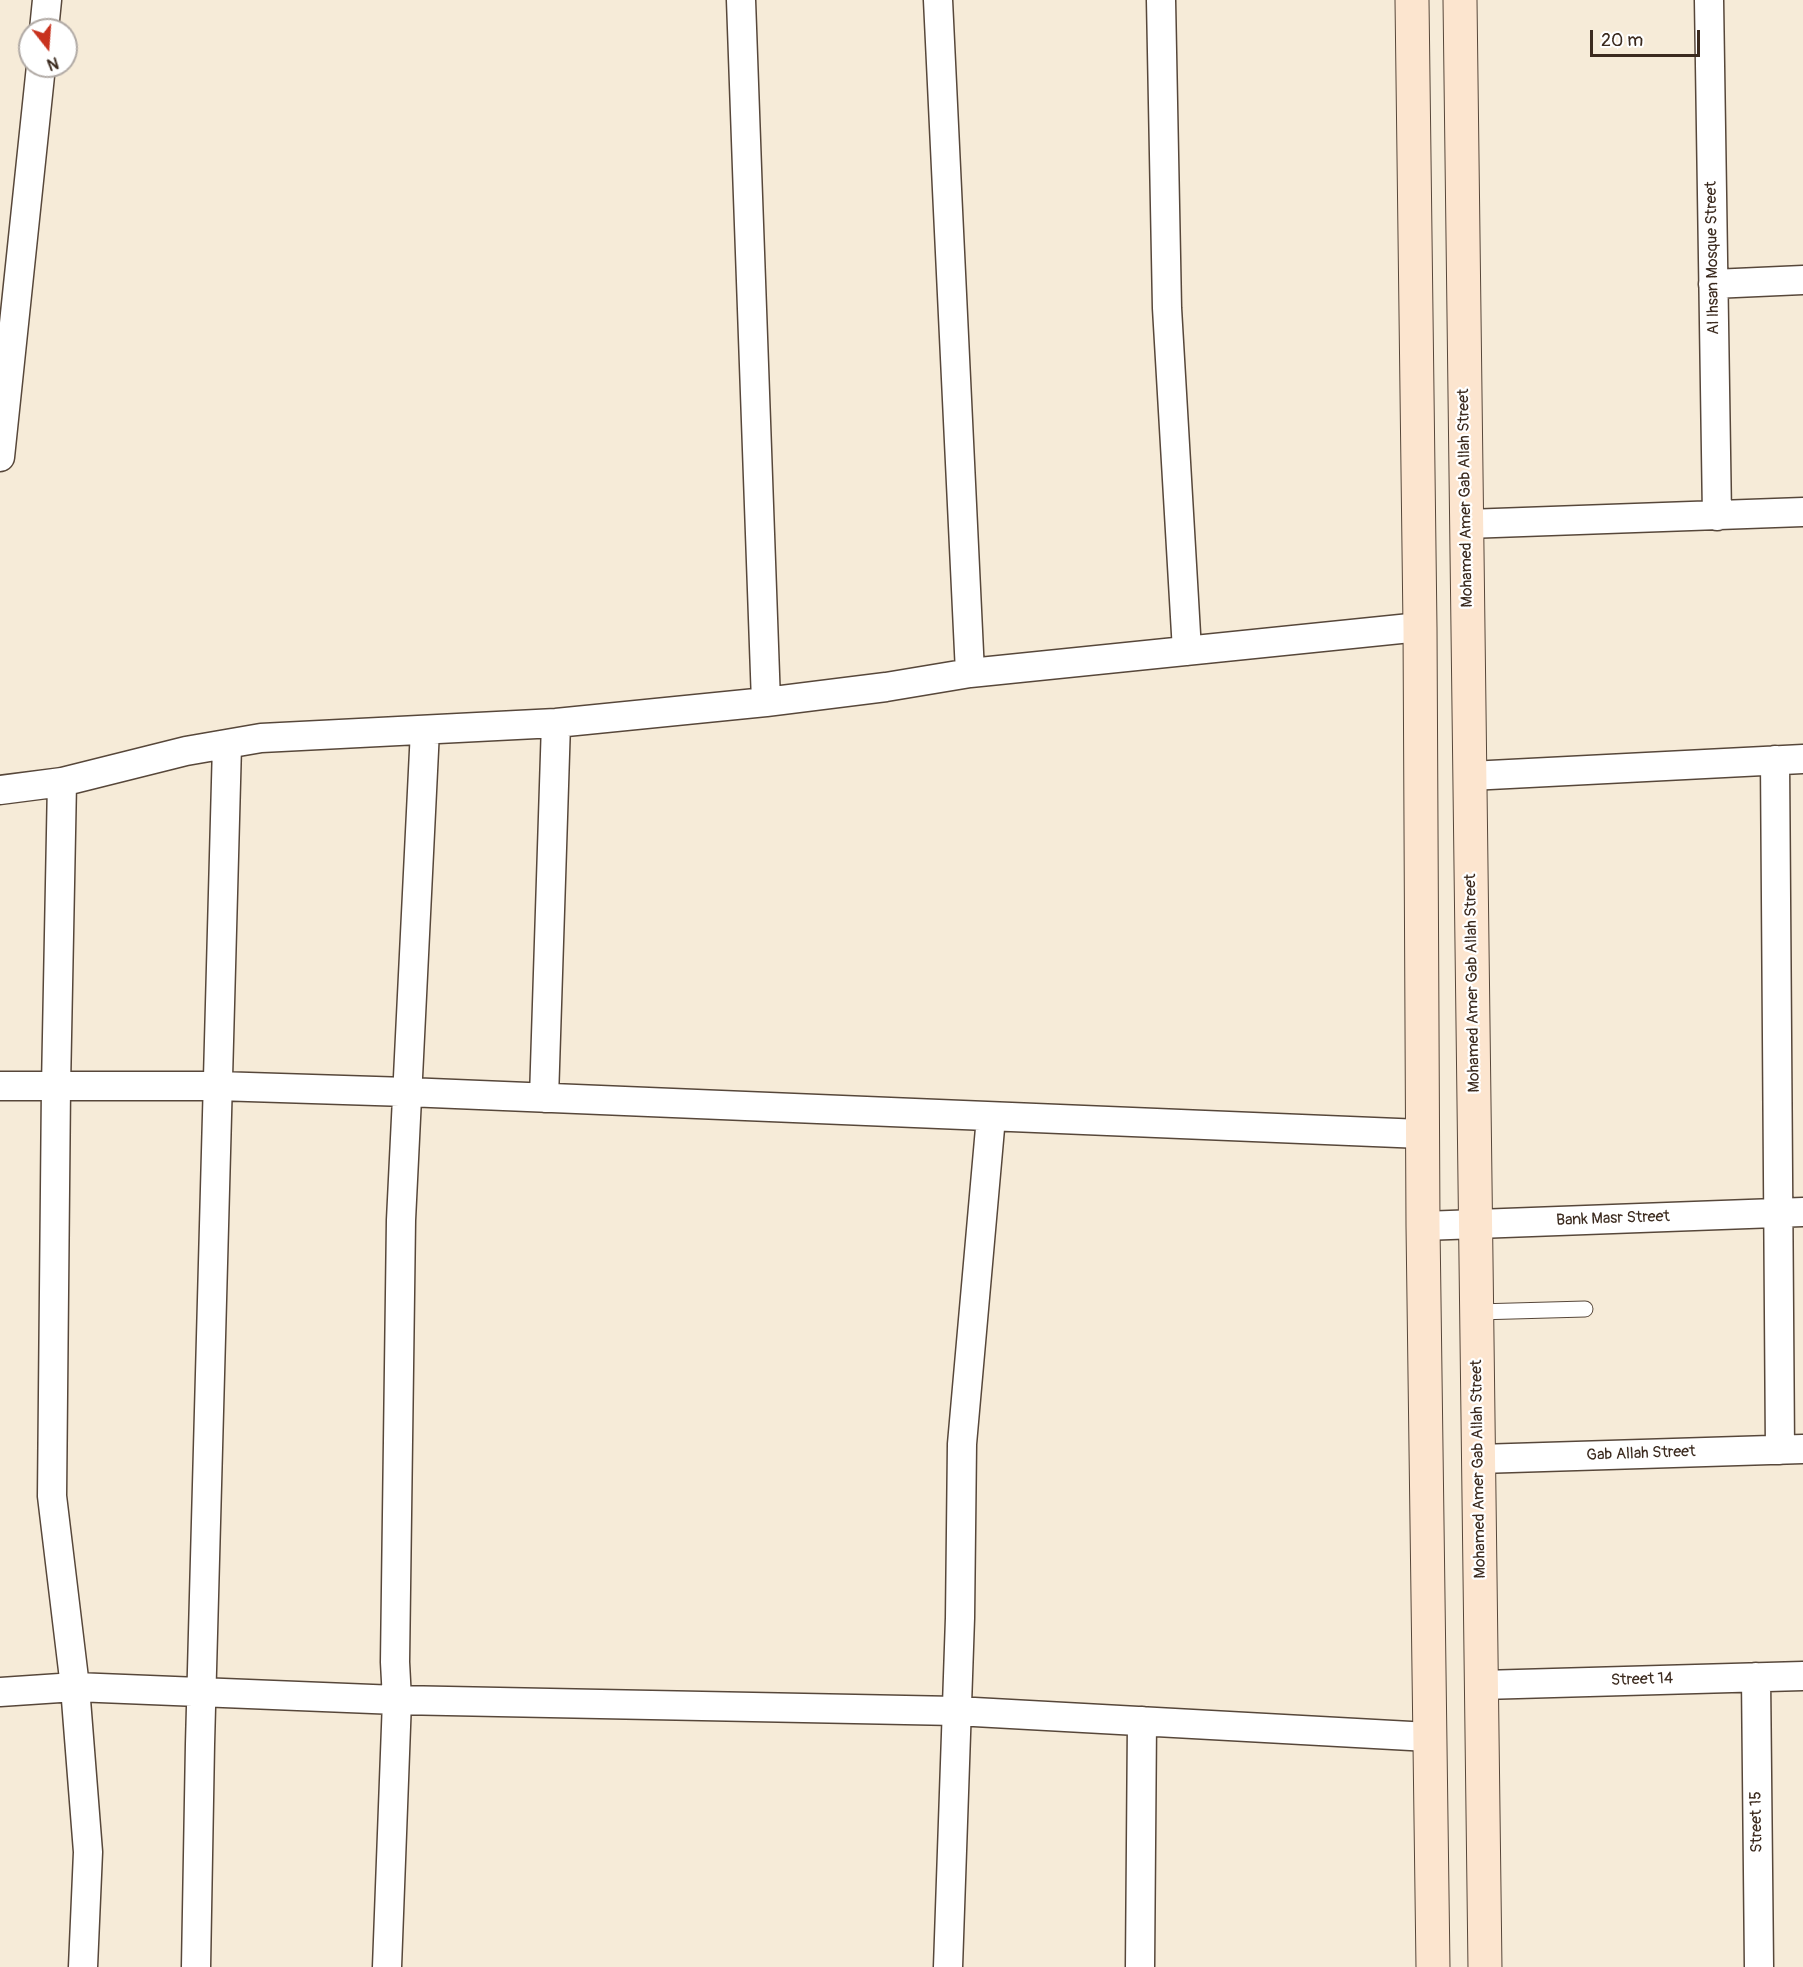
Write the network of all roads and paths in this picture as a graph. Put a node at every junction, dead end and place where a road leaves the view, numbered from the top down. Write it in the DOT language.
graph roads {
  1 [pos="47,0"];
  2 [pos="741,0"];
  3 [pos="938,0"];
  4 [pos="1161,0"];
  5 [pos="1412,0"];
  6 [pos="1460,0"];
  7 [pos="1709,0"];
  8 [pos="45,18"];
  9 [pos="40,78"];
  10 [pos="1803,280"];
  11 [pos="1713,284"];
  12 [pos="0,457"];
  13 [pos="1803,512"];
  14 [pos="1717,516"];
  15 [pos="1467,524"];
  16 [pos="1420,627"];
  17 [pos="1187,651"];
  18 [pos="970,673"];
  19 [pos="765,702"];
  20 [pos="556,723"];
  21 [pos="425,730"];
  22 [pos="227,744"];
  23 [pos="1789,760"];
  24 [pos="1470,776"];
  25 [pos="62,782"];
  26 [pos="0,790"];
  27 [pos="0,1086"];
  28 [pos="218,1086"];
  29 [pos="56,1087"];
  30 [pos="407,1092"];
  31 [pos="544,1098"];
  32 [pos="991,1117"];
  33 [pos="1422,1134"];
  34 [pos="1791,1212"];
  35 [pos="1476,1224"];
  36 [pos="1423,1226"];
  37 [pos="1585,1309"];
  38 [pos="1477,1312"];
  39 [pos="1792,1449"];
  40 [pos="1479,1459"];
  41 [pos="1803,1676"];
  42 [pos="1756,1677"];
  43 [pos="1482,1685"];
  44 [pos="75,1687"];
  45 [pos="201,1691"];
  46 [pos="0,1692"];
  47 [pos="397,1700"];
  48 [pos="956,1711"];
  49 [pos="1142,1721"];
  50 [pos="1429,1737"];
  51 [pos="83,1967"];
  52 [pos="196,1967"];
  53 [pos="387,1967"];
  54 [pos="948,1967"];
  55 [pos="1140,1967"];
  56 [pos="1433,1967"];
  57 [pos="1485,1967"];
  58 [pos="1759,1967"];
  1 -- 8 [label="street"];
  2 -- 19 [label="street"];
  3 -- 18 [label="street"];
  4 -- 17 [label="street"];
  5 -- 16 [label="street"];
  6 -- 15 [label="street, Mohamed Amer Gab Allah Street"];
  7 -- 11 [label="street, Al Ihsan Mosque Street"];
  9 -- 12 [label="street"];
  10 -- 11 [label="street"];
  11 -- 14 [label="street, Al Ihsan Mosque Street"];
  13 -- 14 [label="street"];
  14 -- 15 [label="street"];
  15 -- 24 [label="street, Mohamed Amer Gab Allah Street"];
  16 -- 17 [label="street"];
  16 -- 33 [label="street"];
  17 -- 18 [label="street"];
  18 -- 19 [label="street"];
  19 -- 20 [label="street"];
  20 -- 21 [label="street"];
  20 -- 31 [label="street"];
  21 -- 22 [label="street"];
  21 -- 30 [label="street"];
  22 -- 25 [label="street"];
  22 -- 28 [label="street"];
  23 -- 24 [label="street"];
  23 -- 34 [label="street"];
  24 -- 35 [label="street, Mohamed Amer Gab Allah Street"];
  25 -- 26 [label="street"];
  25 -- 29 [label="street"];
  27 -- 29 [label="street"];
  28 -- 29 [label="street"];
  28 -- 30 [label="street"];
  28 -- 45 [label="street"];
  29 -- 44 [label="street"];
  30 -- 31 [label="street"];
  30 -- 47 [label="street"];
  31 -- 32 [label="street"];
  32 -- 33 [label="street"];
  32 -- 48 [label="street"];
  33 -- 36 [label="street"];
  34 -- 35 [label="street, Bank Masr Street"];
  34 -- 39 [label="street"];
  35 -- 36 [label="street, Bank Masr Street"];
  35 -- 38 [label="street, Mohamed Amer Gab Allah Street"];
  36 -- 50 [label="street"];
  37 -- 38 [label="lane"];
  38 -- 40 [label="street, Mohamed Amer Gab Allah Street"];
  39 -- 40 [label="street, Gab Allah Street"];
  40 -- 43 [label="street, Mohamed Amer Gab Allah Street"];
  41 -- 42 [label="street, Street 14"];
  42 -- 43 [label="street, Street 14"];
  42 -- 58 [label="street, Street 15"];
  43 -- 57 [label="street, Mohamed Amer Gab Allah Street"];
  44 -- 45 [label="street"];
  44 -- 46 [label="street"];
  44 -- 51 [label="street"];
  45 -- 47 [label="street"];
  45 -- 52 [label="street"];
  47 -- 48 [label="street"];
  47 -- 53 [label="street"];
  48 -- 49 [label="street"];
  48 -- 54 [label="street"];
  49 -- 50 [label="street"];
  49 -- 55 [label="street"];
  50 -- 56 [label="street"];
}
